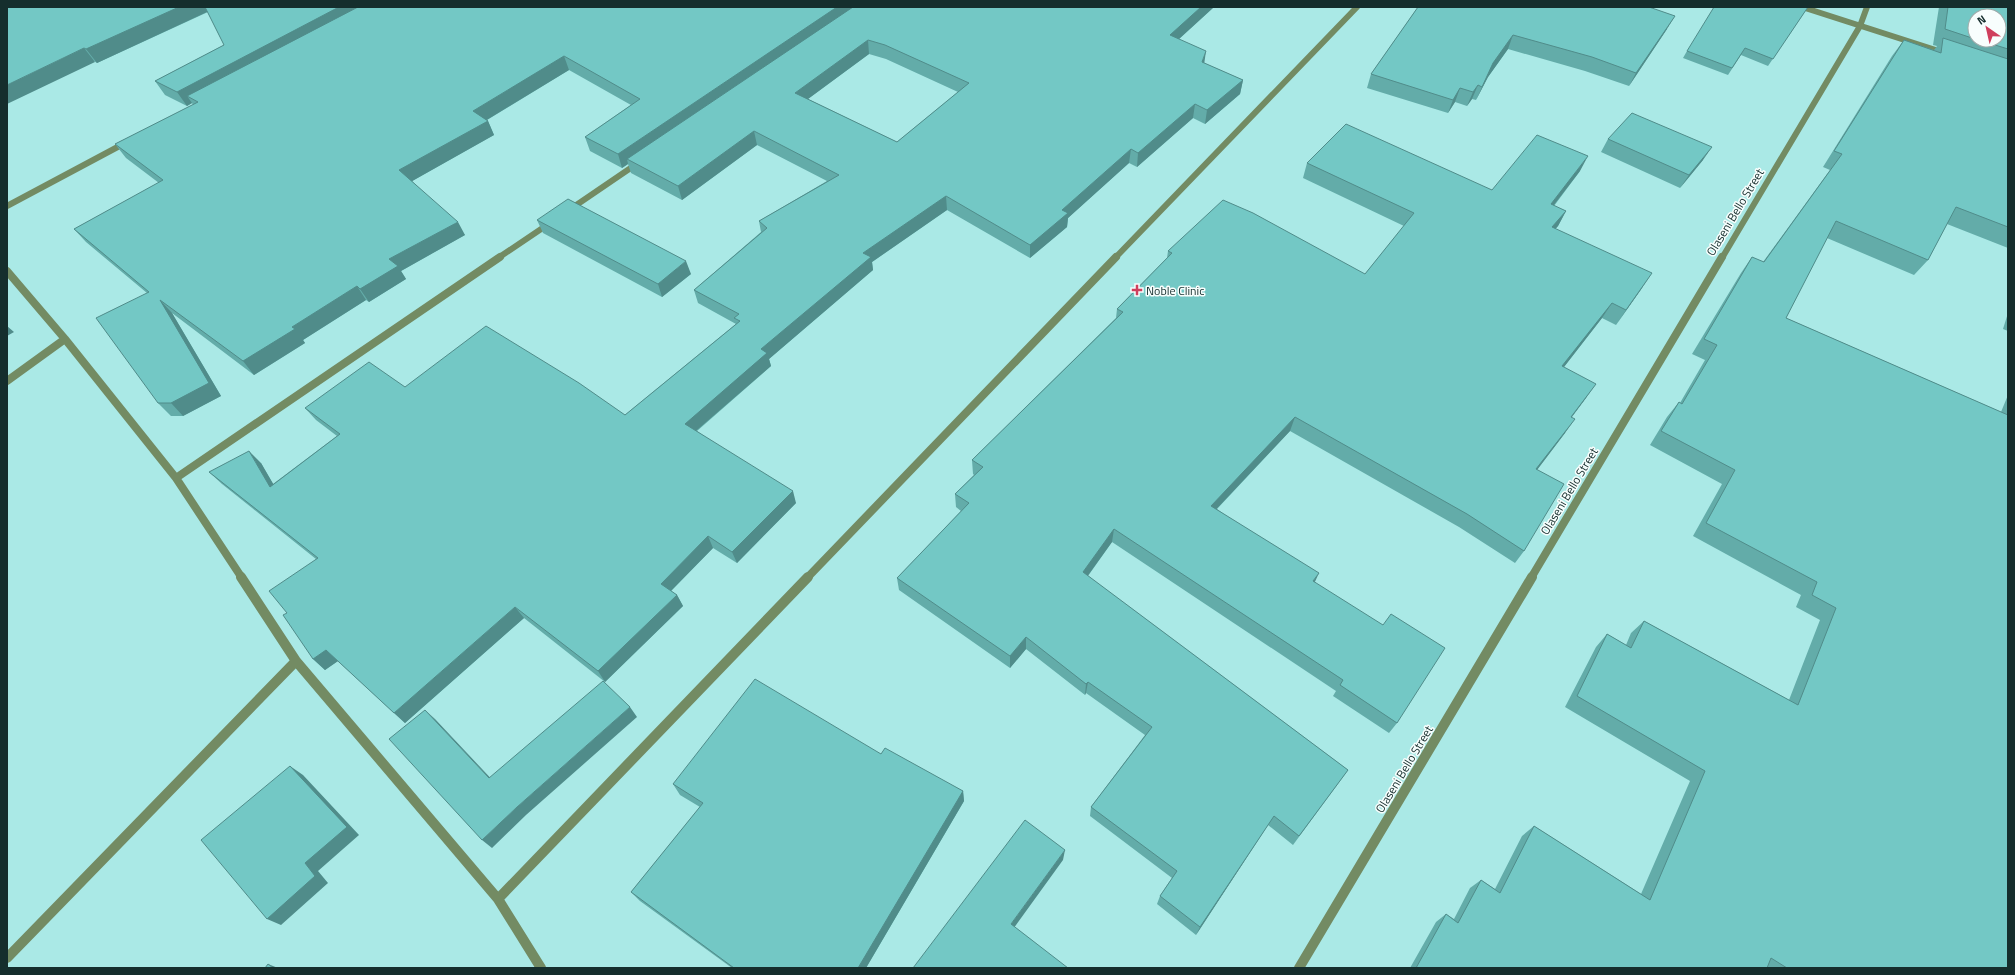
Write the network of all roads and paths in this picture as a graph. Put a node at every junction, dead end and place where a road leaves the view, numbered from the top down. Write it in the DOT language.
graph roads {
  1 [pos="1357,7"];
  2 [pos="1802,7"];
  3 [pos="1867,7"];
  4 [pos="1860,26"];
  5 [pos="1950,55"];
  6 [pos="132,139"];
  7 [pos="643,160"];
  8 [pos="7,206"];
  9 [pos="564,213"];
  10 [pos="557,218"];
  11 [pos="7,271"];
  12 [pos="65,339"];
  13 [pos="7,381"];
  14 [pos="176,478"];
  15 [pos="296,661"];
  16 [pos="498,899"];
  17 [pos="7,958"];
  18 [pos="541,968"];
  19 [pos="1299,968"];
  1 -- 16 [label="street"];
  2 -- 4 [label="street"];
  3 -- 4 [label="street, Olaseni Bello Street"];
  4 -- 5 [label="street"];
  4 -- 19 [label="street, Olaseni Bello Street"];
  6 -- 8 [label="street"];
  7 -- 9 [label="street"];
  10 -- 14 [label="street"];
  11 -- 12 [label="street"];
  12 -- 13 [label="street"];
  12 -- 14 [label="street"];
  14 -- 15 [label="street"];
  15 -- 16 [label="street"];
  15 -- 17 [label="street"];
  16 -- 18 [label="street"];
}
